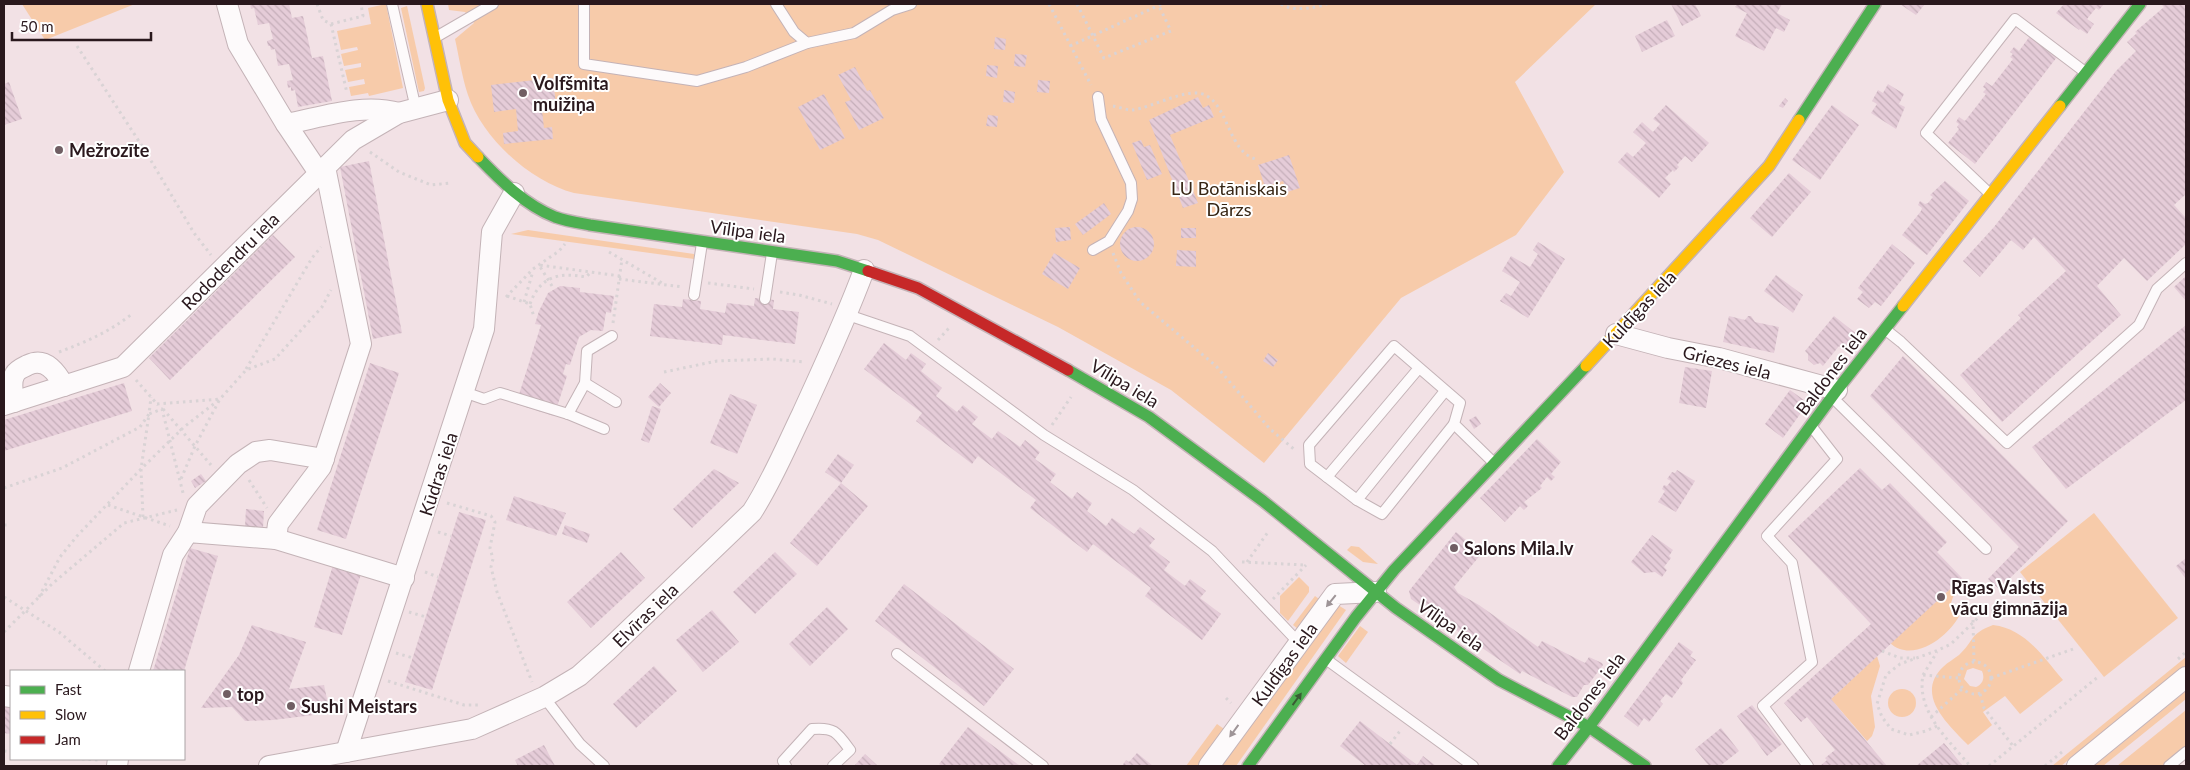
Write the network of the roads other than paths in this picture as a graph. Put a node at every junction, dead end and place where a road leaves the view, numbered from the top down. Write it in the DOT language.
graph roads {
  1 [pos="227,4"];
  2 [pos="392,4"];
  3 [pos="428,4"];
  4 [pos="493,4"];
  5 [pos="584,4"];
  6 [pos="776,4"];
  7 [pos="911,4"];
  8 [pos="1875,4"];
  9 [pos="2140,4"];
  10 [pos="435,38"];
  11 [pos="807,43"];
  12 [pos="2086,73"];
  13 [pos="1098,97"];
  14 [pos="448,100"];
  15 [pos="407,110"];
  16 [pos="286,124"];
  17 [pos="322,170"];
  18 [pos="514,193"];
  19 [pos="1991,194"];
  20 [pos="702,242"];
  21 [pos="1093,250"];
  22 [pos="772,252"];
  23 [pos="2186,263"];
  24 [pos="864,270"];
  25 [pos="694,291"];
  26 [pos="765,299"];
  27 [pos="848,315"];
  28 [pos="1885,329"];
  29 [pos="1616,334"];
  30 [pos="612,336"];
  31 [pos="1420,368"];
  32 [pos="585,383"];
  33 [pos="64,386"];
  34 [pos="1445,391"];
  35 [pos="464,392"];
  36 [pos="1835,394"];
  37 [pos="616,402"];
  38 [pos="9,404"];
  39 [pos="568,414"];
  40 [pos="1454,424"];
  41 [pos="1811,426"];
  42 [pos="604,429"];
  43 [pos="324,459"];
  44 [pos="1494,464"];
  45 [pos="1327,478"];
  46 [pos="1357,500"];
  47 [pos="188,532"];
  48 [pos="277,532"];
  49 [pos="1986,549"];
  50 [pos="404,578"];
  51 [pos="1376,592"];
  52 [pos="1299,643"];
  53 [pos="897,654"];
  54 [pos="1326,659"];
  55 [pos="139,670"];
  56 [pos="2186,677"];
  57 [pos="540,693"];
  58 [pos="1589,727"];
  59 [pos="346,752"];
  60 [pos="2186,752"];
  61 [pos="1254,764"];
  62 [pos="269,766"];
  63 [pos="604,766"];
  64 [pos="786,766"];
  65 [pos="833,766"];
  66 [pos="1043,766"];
  67 [pos="1208,766"];
  68 [pos="1473,766"];
  69 [pos="1558,766"];
  70 [pos="1645,766"];
  71 [pos="1808,766"];
  72 [pos="2077,766"];
  73 [pos="2169,766"];
  1 -- 16 [label="street"];
  2 -- 15 [label="lane"];
  3 -- 10 [label="street, Vīlipa iela"];
  4 -- 10 [label="lane"];
  5 -- 11 [label="lane"];
  6 -- 11 [label="lane"];
  7 -- 11 [label="lane"];
  8 -- 29 [label="street, Kuldīgas iela"];
  9 -- 12 [label="street, Baldones iela"];
  10 -- 14 [label="street, Vīlipa iela"];
  12 -- 19 [label="street, Baldones iela"];
  12 -- 19 [label="lane"];
  13 -- 21 [label="lane"];
  14 -- 15 [label="street, Rododendru iela"];
  14 -- 18 [label="street, Vīlipa iela"];
  15 -- 16 [label="street"];
  15 -- 17 [label="street, Rododendru iela"];
  16 -- 17 [label="street"];
  17 -- 33 [label="street, Rododendru iela"];
  17 -- 43 [label="street"];
  18 -- 20 [label="street, Vīlipa iela"];
  18 -- 35 [label="street, Kūdras iela"];
  19 -- 28 [label="street, Baldones iela"];
  20 -- 22 [label="street, Vīlipa iela"];
  20 -- 25 [label="lane"];
  22 -- 24 [label="street, Vīlipa iela"];
  22 -- 26 [label="lane"];
  23 -- 28 [label="lane"];
  24 -- 27 [label="street, Elvīras iela"];
  24 -- 51 [label="street, Vīlipa iela"];
  27 -- 52 [label="lane"];
  27 -- 57 [label="street, Elvīras iela"];
  28 -- 36 [label="street, Baldones iela"];
  29 -- 36 [label="street, Griezes iela"];
  29 -- 44 [label="street, Kuldīgas iela"];
  30 -- 32 [label="lane"];
  31 -- 34 [label="lane"];
  31 -- 45 [label="lane"];
  31 -- 45 [label="lane"];
  32 -- 37 [label="lane"];
  32 -- 39 [label="lane"];
  33 -- 38 [label="street, Rododendru iela"];
  33 -- 38 [label="street"];
  34 -- 40 [label="lane"];
  34 -- 46 [label="lane"];
  35 -- 39 [label="lane"];
  35 -- 50 [label="street, Kūdras iela"];
  36 -- 41 [label="street, Baldones iela"];
  36 -- 49 [label="lane"];
  39 -- 42 [label="lane"];
  40 -- 44 [label="lane"];
  40 -- 46 [label="lane"];
  41 -- 58 [label="street, Baldones iela"];
  41 -- 71 [label="lane"];
  43 -- 47 [label="street"];
  43 -- 48 [label="street"];
  44 -- 51 [label="street, Kuldīgas iela"];
  45 -- 46 [label="lane"];
  47 -- 48 [label="street"];
  47 -- 55 [label="street"];
  48 -- 50 [label="street"];
  50 -- 59 [label="street, Kūdras iela"];
  51 -- 52 [label="street, Kuldīgas iela, one-way"];
  51 -- 54 [label="street, Kuldīgas iela"];
  51 -- 58 [label="street, Vīlipa iela"];
  52 -- 67 [label="street, Kuldīgas iela, one-way"];
  53 -- 66 [label="lane"];
  61 -- 54 [label="street, Kuldīgas iela, one-way"];
  54 -- 68 [label="lane"];
  56 -- 72 [label="street"];
  57 -- 59 [label="street, Elvīras iela"];
  57 -- 63 [label="lane"];
  58 -- 69 [label="street, Baldones iela"];
  58 -- 70 [label="street, Vīlipa iela"];
  59 -- 62 [label="street, Elvīras iela"];
  60 -- 73 [label="lane"];
  64 -- 65 [label="lane"];
}
